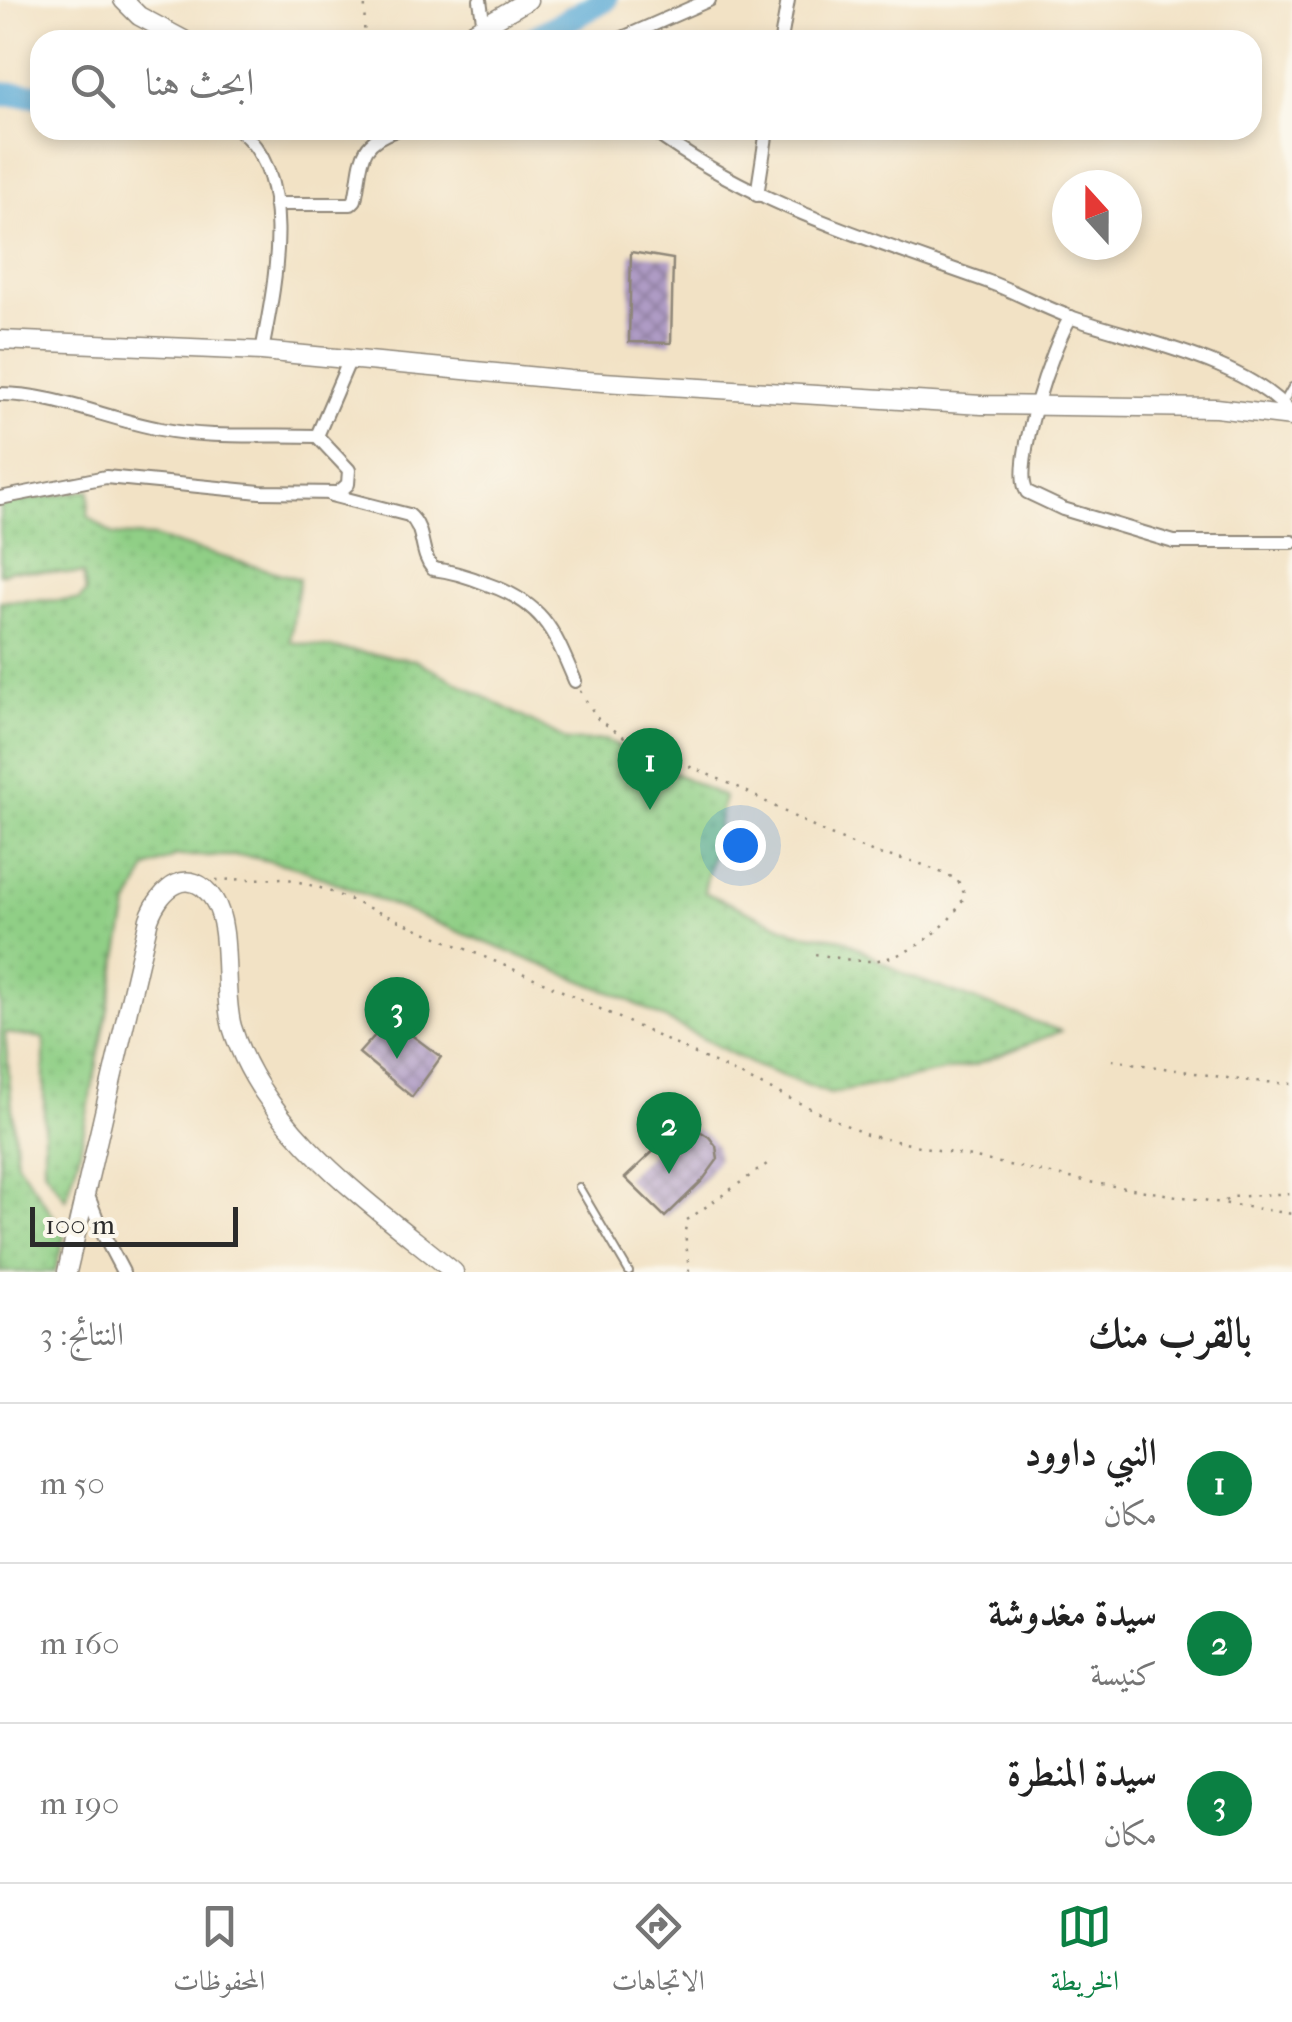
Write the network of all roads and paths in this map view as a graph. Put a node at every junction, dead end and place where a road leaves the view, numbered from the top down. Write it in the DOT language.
graph roads {
  1 [pos="123,0"];
  2 [pos="365,0"];
  3 [pos="480,0"];
  4 [pos="528,0"];
  5 [pos="709,0"];
  6 [pos="788,0"];
  7 [pos="484,27"];
  8 [pos="165,30"];
  9 [pos="364,30"];
  10 [pos="478,30"];
  11 [pos="641,30"];
  12 [pos="784,30"];
  13 [pos="250,140"];
  14 [pos="375,140"];
  15 [pos="668,140"];
  16 [pos="765,140"];
  17 [pos="757,195"];
  18 [pos="276,204"];
  19 [pos="1071,317"];
  20 [pos="0,340"];
  21 [pos="262,350"];
  22 [pos="350,359"];
  23 [pos="1292,387"];
  24 [pos="0,394"];
  25 [pos="1037,408"];
  26 [pos="1289,412"];
  27 [pos="317,436"];
  28 [pos="329,495"];
  29 [pos="0,498"];
  30 [pos="1292,542"];
  31 [pos="575,682"];
  32 [pos="190,882"];
  33 [pos="814,954"];
  34 [pos="1112,1060"];
  35 [pos="1292,1084"];
  36 [pos="767,1164"];
  37 [pos="578,1187"];
  38 [pos="86,1191"];
  39 [pos="1292,1193"];
  40 [pos="1221,1203"];
  41 [pos="1292,1214"];
  42 [pos="67,1272"];
  43 [pos="123,1272"];
  44 [pos="454,1272"];
  45 [pos="629,1272"];
  46 [pos="689,1272"];
  1 -- 8 [label="street"];
  2 -- 9 [label="path"];
  3 -- 7 [label="street"];
  4 -- 7 [label="street"];
  5 -- 11 [label="street"];
  6 -- 12 [label="street"];
  7 -- 10 [label="street"];
  13 -- 18 [label="street"];
  14 -- 18 [label="street"];
  15 -- 17 [label="street"];
  16 -- 17 [label="street"];
  17 -- 19 [label="street"];
  18 -- 21 [label="street"];
  19 -- 25 [label="street"];
  19 -- 26 [label="street"];
  20 -- 21 [label="street"];
  21 -- 22 [label="street"];
  22 -- 25 [label="street"];
  22 -- 27 [label="street"];
  23 -- 26 [label="lane"];
  24 -- 27 [label="street"];
  25 -- 26 [label="street"];
  25 -- 30 [label="street"];
  27 -- 28 [label="street"];
  28 -- 29 [label="street"];
  28 -- 31 [label="street"];
  31 -- 33 [label="path"];
  32 -- 38 [label="street"];
  32 -- 40 [label="path"];
  32 -- 44 [label="street"];
  34 -- 35 [label="path"];
  36 -- 46 [label="path"];
  37 -- 45 [label="lane"];
  38 -- 42 [label="street"];
  38 -- 43 [label="street"];
  39 -- 40 [label="path"];
  40 -- 41 [label="path"];
}
